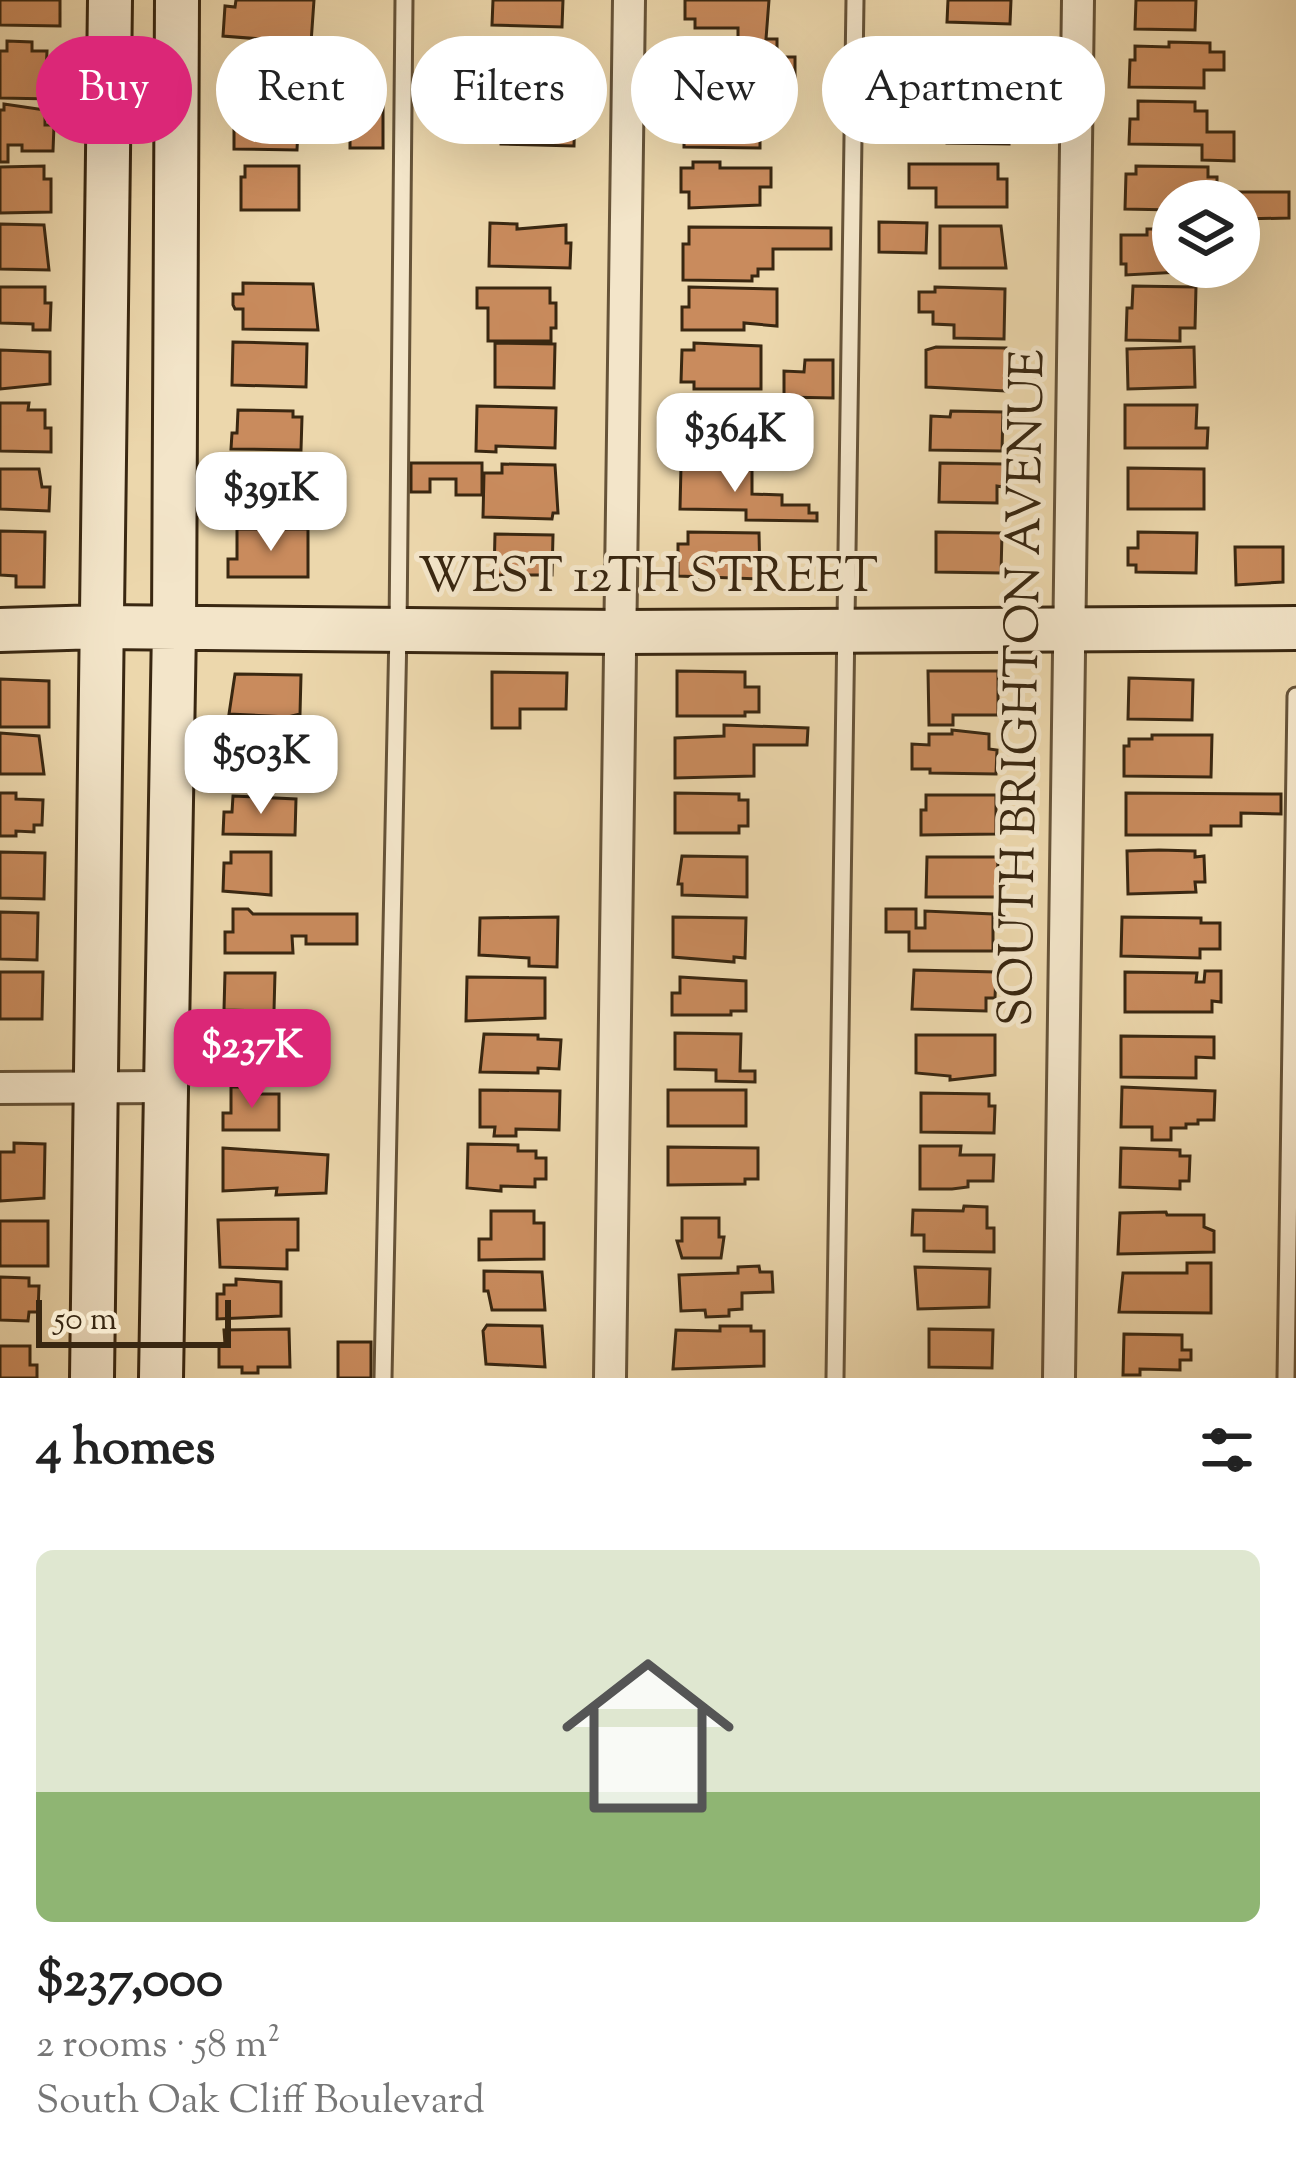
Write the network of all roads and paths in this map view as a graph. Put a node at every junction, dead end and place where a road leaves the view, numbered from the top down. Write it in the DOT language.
graph roads {
  1 [pos="110,0"];
  2 [pos="177,0"];
  3 [pos="404,0"];
  4 [pos="629,0"];
  5 [pos="855,0"];
  6 [pos="1078,0"];
  7 [pos="100,627"];
  8 [pos="174,628"];
  9 [pos="1072,628"];
  10 [pos="1296,628"];
  11 [pos="0,630"];
  12 [pos="398,630"];
  13 [pos="847,630"];
  14 [pos="621,632"];
  15 [pos="1296,696"];
  16 [pos="167,1087"];
  17 [pos="0,1088"];
  18 [pos="96,1088"];
  19 [pos="92,1378"];
  20 [pos="160,1378"];
  21 [pos="383,1378"];
  22 [pos="610,1378"];
  23 [pos="835,1378"];
  24 [pos="1059,1378"];
  25 [pos="1286,1378"];
  1 -- 7 [label="street"];
  2 -- 8 [label="street"];
  3 -- 12 [label="lane"];
  4 -- 14 [label="street"];
  5 -- 13 [label="lane"];
  6 -- 9 [label="street, SOUTH BRIGHTON AVENUE"];
  7 -- 8 [label="street, WEST 12TH STREET"];
  7 -- 11 [label="street, WEST 12TH STREET"];
  7 -- 18 [label="street"];
  8 -- 12 [label="street, WEST 12TH STREET"];
  8 -- 16 [label="street"];
  9 -- 10 [label="street, WEST 12TH STREET"];
  9 -- 13 [label="street, WEST 12TH STREET"];
  9 -- 24 [label="street, SOUTH BRIGHTON AVENUE"];
  12 -- 14 [label="street, WEST 12TH STREET"];
  12 -- 21 [label="lane"];
  13 -- 14 [label="street, WEST 12TH STREET"];
  13 -- 23 [label="lane"];
  14 -- 22 [label="street"];
  15 -- 25 [label="lane"];
  16 -- 18 [label="street"];
  16 -- 20 [label="street"];
  17 -- 18 [label="street"];
  18 -- 19 [label="street"];
}
